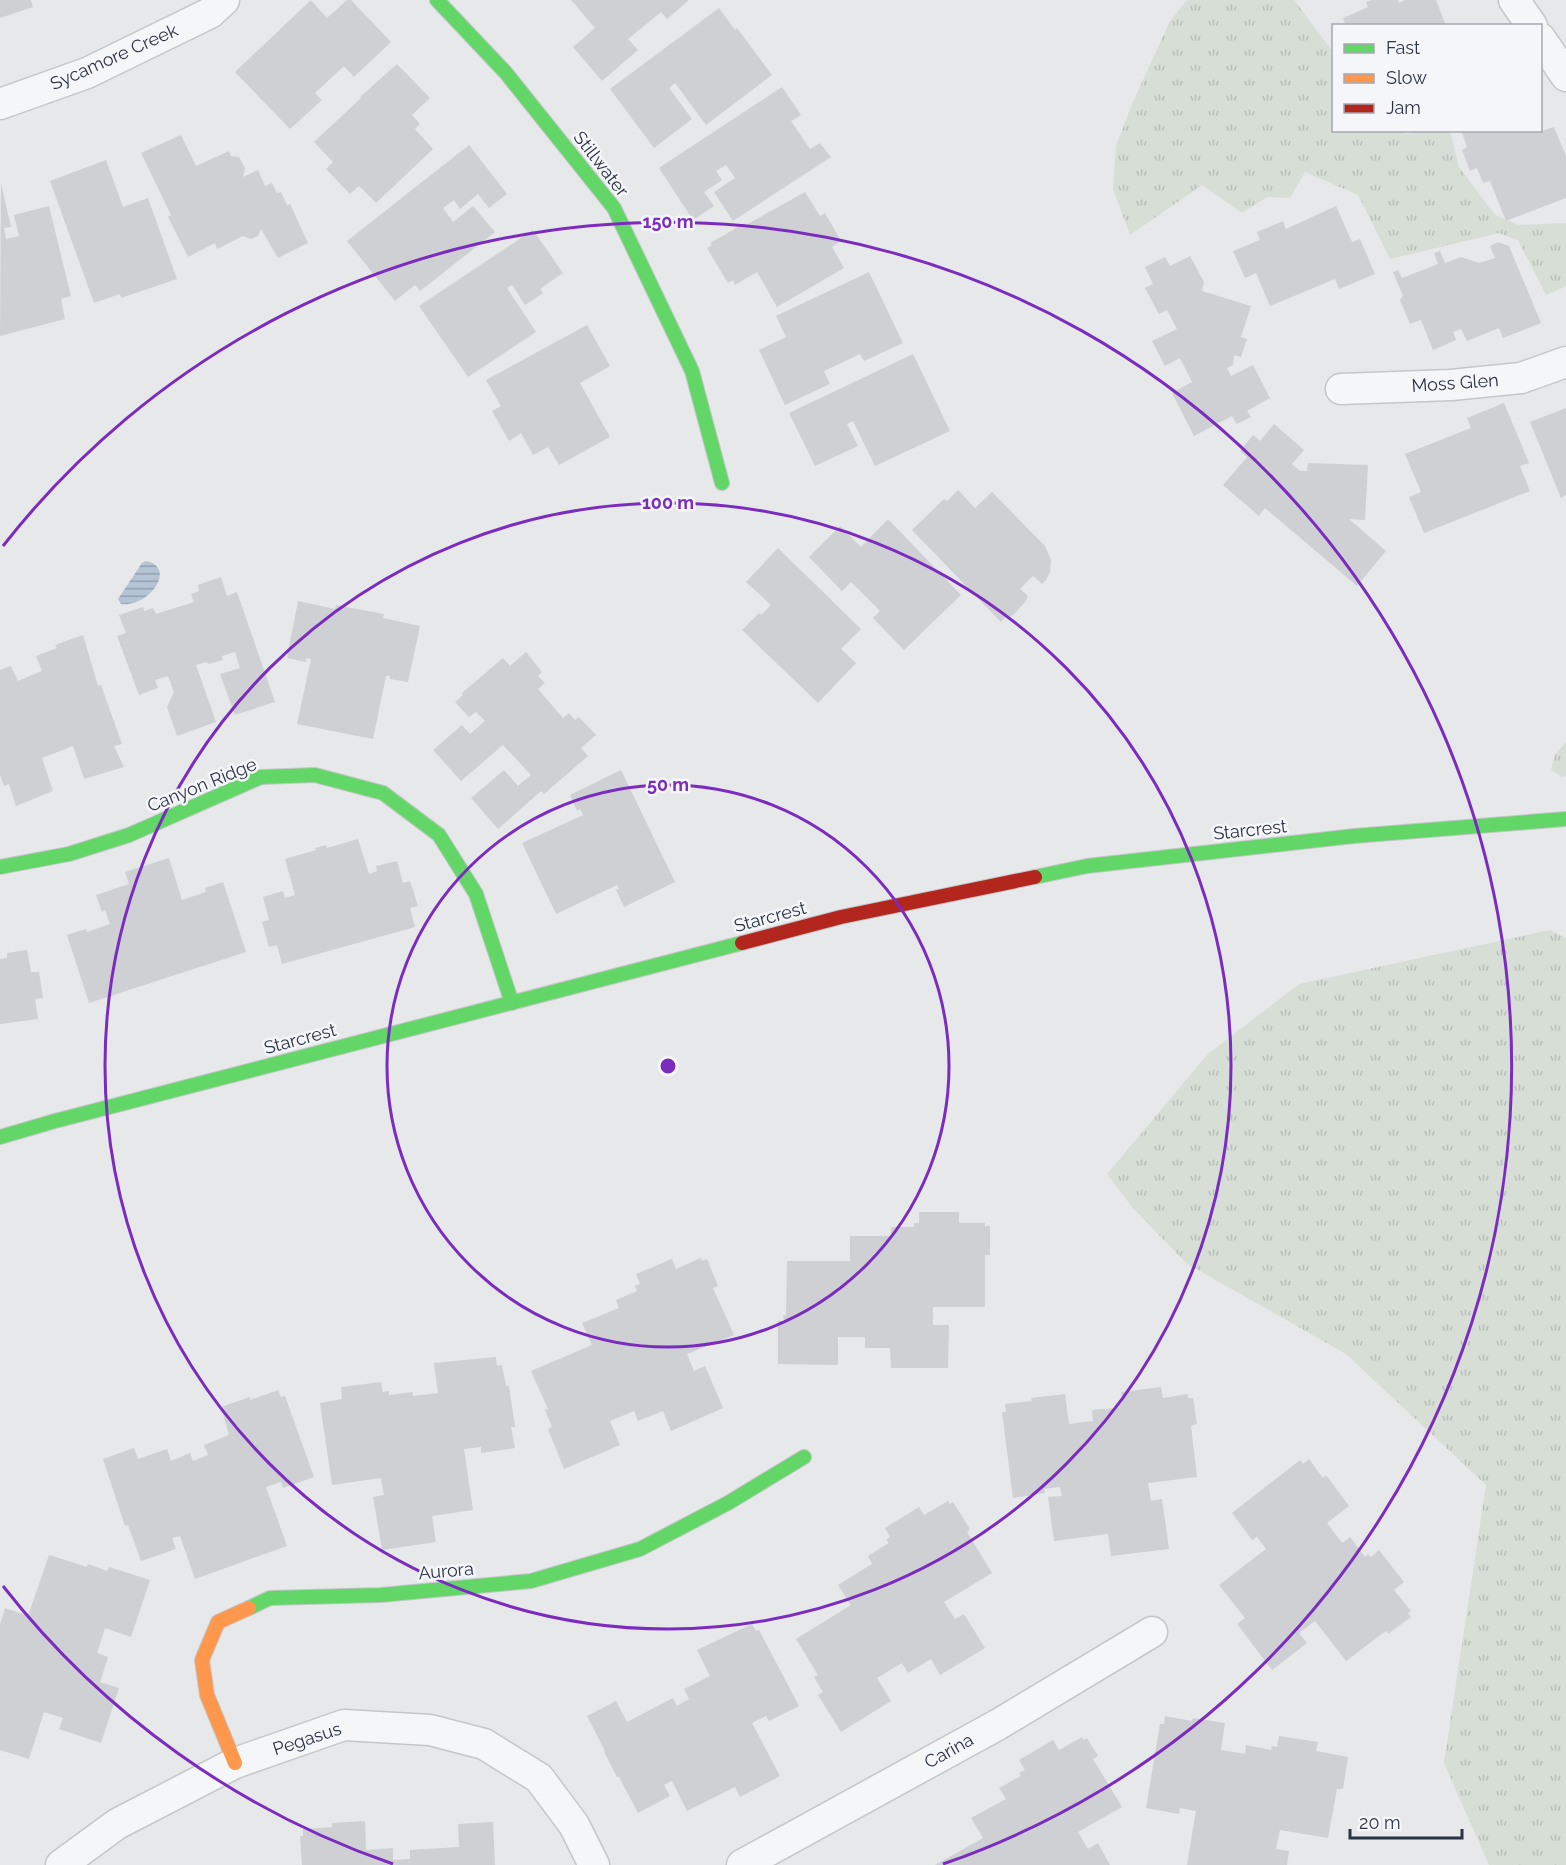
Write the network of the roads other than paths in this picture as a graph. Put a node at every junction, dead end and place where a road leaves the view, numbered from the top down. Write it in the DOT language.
graph roads {
  1 [pos="224,0"];
  2 [pos="437,0"];
  3 [pos="1514,0"];
  4 [pos="1531,24"];
  5 [pos="1542,41"];
  6 [pos="1566,76"];
  7 [pos="0,104"];
  8 [pos="1566,362"];
  9 [pos="1341,389"];
  10 [pos="722,483"];
  11 [pos="1566,819"];
  12 [pos="0,867"];
  13 [pos="512,1003"];
  14 [pos="0,1137"];
  15 [pos="804,1457"];
  16 [pos="1152,1632"];
  17 [pos="235,1763"];
  18 [pos="61,1865"];
  19 [pos="594,1865"];
  20 [pos="742,1865"];
  1 -- 7 [label="street, Sycamore Creek"];
  2 -- 10 [label="street, Stillwater"];
  3 -- 4 [label="street"];
  5 -- 6 [label="street"];
  8 -- 9 [label="street, Moss Glen"];
  11 -- 13 [label="street, Starcrest"];
  12 -- 13 [label="street, Canyon Ridge"];
  13 -- 14 [label="street, Starcrest"];
  15 -- 17 [label="street, Aurora"];
  16 -- 20 [label="street, Carina"];
  17 -- 18 [label="street, Pegasus"];
  17 -- 19 [label="street, Pegasus"];
}
